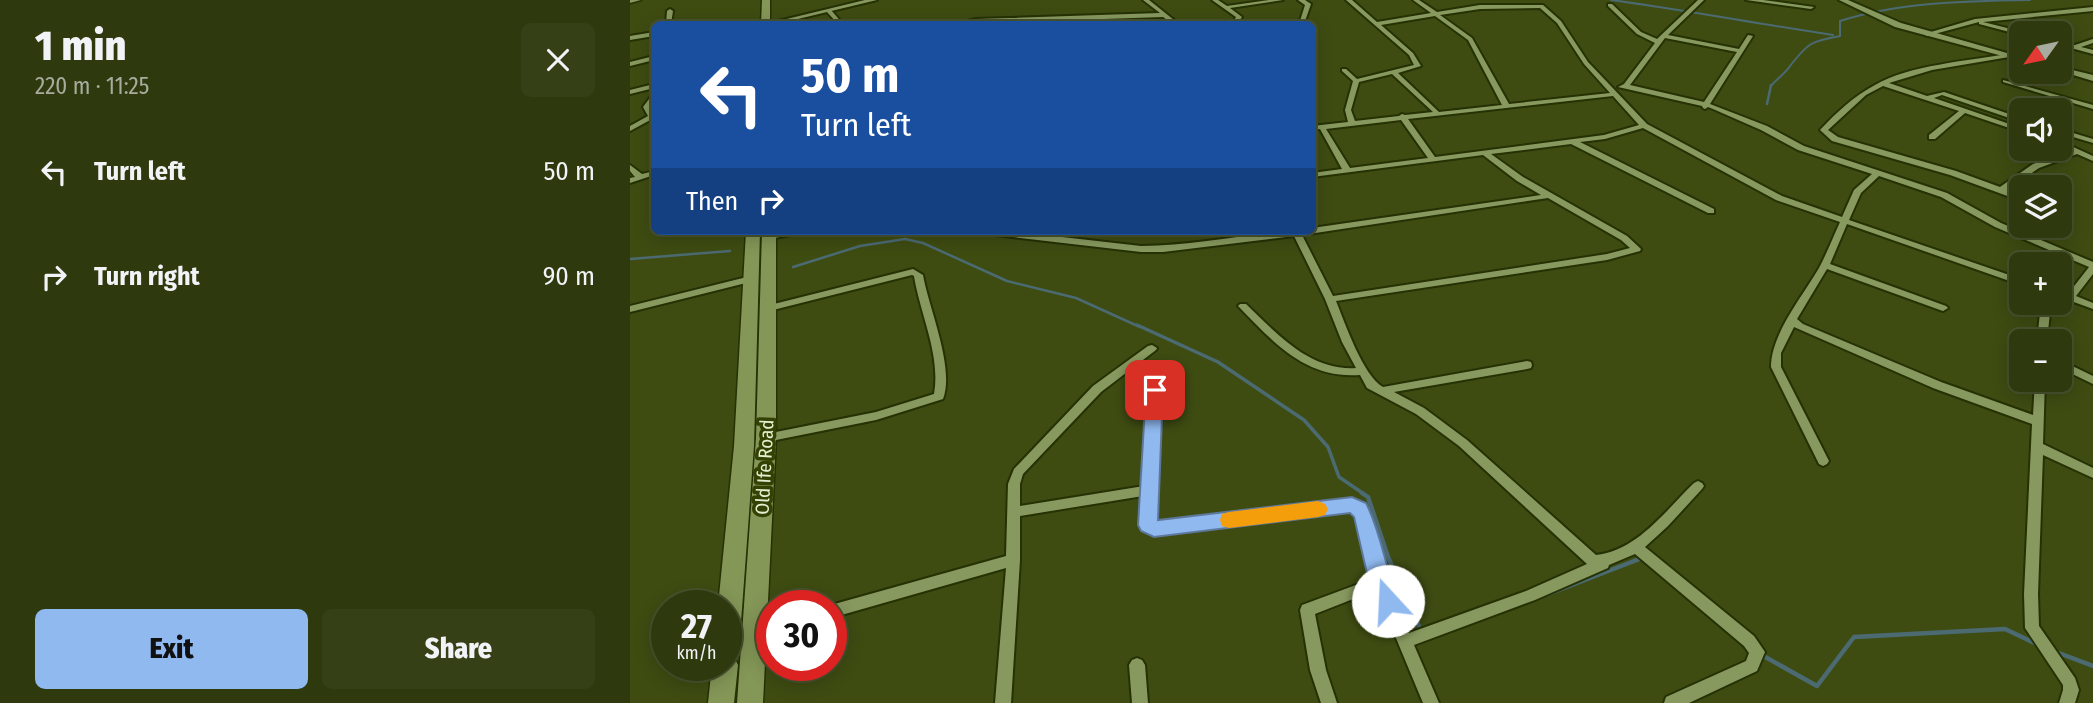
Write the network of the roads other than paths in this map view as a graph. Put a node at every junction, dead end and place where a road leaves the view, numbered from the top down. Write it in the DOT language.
graph roads {
  1 [pos="637,0"];
  2 [pos="756,0"];
  3 [pos="765,0"];
  4 [pos="874,0"];
  5 [pos="1146,0"];
  6 [pos="1215,0"];
  7 [pos="1270,0"];
  8 [pos="1280,0"];
  9 [pos="1301,0"];
  10 [pos="1349,0"];
  11 [pos="1416,0"];
  12 [pos="1701,0"];
  13 [pos="1749,0"];
  14 [pos="1842,0"];
  15 [pos="630,1"];
  16 [pos="1610,5"];
  17 [pos="1229,7"];
  18 [pos="1811,7"];
  19 [pos="2093,9"];
  20 [pos="670,11"];
  21 [pos="830,11"];
  22 [pos="1435,14"];
  23 [pos="1163,15"];
  24 [pos="668,21"];
  25 [pos="756,21"];
  26 [pos="768,21"];
  27 [pos="782,21"];
  28 [pos="838,21"];
  29 [pos="976,21"];
  30 [pos="1172,21"];
  31 [pos="1237,21"];
  32 [pos="1303,21"];
  33 [pos="1975,21"];
  34 [pos="1375,24"];
  35 [pos="2009,30"];
  36 [pos="651,34"];
  37 [pos="1927,34"];
  38 [pos="1750,36"];
  39 [pos="630,38"];
  40 [pos="1661,39"];
  41 [pos="2093,41"];
  42 [pos="2072,46"];
  43 [pos="2075,47"];
  44 [pos="1740,51"];
  45 [pos="2093,52"];
  46 [pos="2007,56"];
  47 [pos="651,60"];
  48 [pos="630,64"];
  49 [pos="1344,70"];
  50 [pos="1393,72"];
  51 [pos="2072,72"];
  52 [pos="2093,78"];
  53 [pos="1356,81"];
  54 [pos="2005,81"];
  55 [pos="1882,83"];
  56 [pos="1626,86"];
  57 [pos="651,87"];
  58 [pos="630,92"];
  59 [pos="1614,92"];
  60 [pos="1926,99"];
  61 [pos="651,100"];
  62 [pos="1506,105"];
  63 [pos="1704,107"];
  64 [pos="2093,107"];
  65 [pos="1436,112"];
  66 [pos="1963,112"];
  67 [pos="651,115"];
  68 [pos="1402,116"];
  69 [pos="2009,116"];
  70 [pos="651,118"];
  71 [pos="1352,122"];
  72 [pos="2009,126"];
  73 [pos="1322,127"];
  74 [pos="1644,127"];
  75 [pos="1316,128"];
  76 [pos="630,129"];
  77 [pos="2072,135"];
  78 [pos="1932,137"];
  79 [pos="2093,141"];
  80 [pos="1571,142"];
  81 [pos="2072,148"];
  82 [pos="2078,151"];
  83 [pos="1484,152"];
  84 [pos="1433,159"];
  85 [pos="2093,159"];
  86 [pos="630,167"];
  87 [pos="1347,170"];
  88 [pos="1878,173"];
  89 [pos="651,174"];
  90 [pos="1316,174"];
  91 [pos="641,178"];
  92 [pos="630,181"];
  93 [pos="2001,190"];
  94 [pos="2009,194"];
  95 [pos="1548,196"];
  96 [pos="1711,211"];
  97 [pos="1843,220"];
  98 [pos="1316,230"];
  99 [pos="763,235"];
  100 [pos="764,235"];
  101 [pos="1040,235"];
  102 [pos="1228,235"];
  103 [pos="1298,235"];
  104 [pos="1825,265"];
  105 [pos="2093,266"];
  106 [pos="2009,278"];
  107 [pos="751,279"];
  108 [pos="2072,288"];
  109 [pos="2072,298"];
  110 [pos="1330,299"];
  111 [pos="1243,306"];
  112 [pos="2093,306"];
  113 [pos="769,308"];
  114 [pos="1943,308"];
  115 [pos="630,309"];
  116 [pos="1792,320"];
  117 [pos="1152,348"];
  118 [pos="1527,365"];
  119 [pos="2072,370"];
  120 [pos="1363,371"];
  121 [pos="2093,380"];
  122 [pos="1155,390"];
  123 [pos="1381,391"];
  124 [pos="2040,392"];
  125 [pos="2039,422"];
  126 [pos="766,438"];
  127 [pos="2038,447"];
  128 [pos="1824,461"];
  129 [pos="2093,473"];
  130 [pos="1698,486"];
  131 [pos="1150,490"];
  132 [pos="1014,512"];
  133 [pos="761,527"];
  134 [pos="736,535"];
  135 [pos="1636,547"];
  136 [pos="1013,560"];
  137 [pos="1605,562"];
  138 [pos="1380,582"];
  139 [pos="731,590"];
  140 [pos="762,590"];
  141 [pos="847,607"];
  142 [pos="1405,641"];
  143 [pos="1138,665"];
  144 [pos="756,673"];
  145 [pos="723,681"];
  146 [pos="721,703"];
  147 [pos="751,703"];
  148 [pos="1003,703"];
  149 [pos="1140,703"];
  150 [pos="1329,703"];
  151 [pos="1431,703"];
  152 [pos="1672,703"];
  153 [pos="2067,703"];
  1 -- 15 [label="main road"];
  2 -- 25 [label="main road"];
  3 -- 26 [label="main road"];
  4 -- 21 [label="street"];
  5 -- 23 [label="street"];
  6 -- 17 [label="street"];
  7 -- 8 [label="street"];
  7 -- 17 [label="street"];
  9 -- 32 [label="street"];
  10 -- 34 [label="street"];
  11 -- 22 [label="street"];
  12 -- 40 [label="street"];
  13 -- 18 [label="street"];
  14 -- 37 [label="street"];
  16 -- 40 [label="street"];
  17 -- 31 [label="street"];
  19 -- 33 [label="street"];
  20 -- 24 [label="street"];
  21 -- 27 [label="street"];
  21 -- 28 [label="street"];
  22 -- 34 [label="street"];
  22 -- 59 [label="street"];
  22 -- 62 [label="street"];
  23 -- 29 [label="street"];
  23 -- 30 [label="street"];
  33 -- 35 [label="street"];
  33 -- 37 [label="street"];
  34 -- 50 [label="street"];
  36 -- 39 [label="street"];
  37 -- 46 [label="street"];
  38 -- 44 [label="street"];
  40 -- 44 [label="street"];
  40 -- 56 [label="street"];
  41 -- 43 [label="street"];
  42 -- 43 [label="street"];
  43 -- 45 [label="street"];
  44 -- 63 [label="street"];
  46 -- 55 [label="street"];
  47 -- 48 [label="street"];
  49 -- 53 [label="street"];
  50 -- 53 [label="street"];
  50 -- 65 [label="street"];
  51 -- 52 [label="street"];
  53 -- 71 [label="street"];
  54 -- 64 [label="street"];
  55 -- 60 [label="street"];
  55 -- 93 [label="street"];
  56 -- 59 [label="street"];
  56 -- 63 [label="street"];
  57 -- 58 [label="street"];
  59 -- 62 [label="street"];
  59 -- 74 [label="street"];
  60 -- 66 [label="street"];
  60 -- 69 [label="street"];
  61 -- 67 [label="street"];
  62 -- 65 [label="street"];
  63 -- 88 [label="street"];
  65 -- 68 [label="street"];
  66 -- 72 [label="street"];
  66 -- 78 [label="street"];
  68 -- 71 [label="street"];
  68 -- 84 [label="street"];
  70 -- 76 [label="street"];
  71 -- 73 [label="street"];
  73 -- 75 [label="street"];
  73 -- 87 [label="street"];
  74 -- 80 [label="street"];
  74 -- 97 [label="street"];
  77 -- 79 [label="street"];
  80 -- 83 [label="street"];
  80 -- 96 [label="street"];
  81 -- 82 [label="street"];
  82 -- 85 [label="street"];
  82 -- 93 [label="street"];
  83 -- 84 [label="street"];
  83 -- 95 [label="street"];
  84 -- 87 [label="street"];
  86 -- 91 [label="street"];
  87 -- 90 [label="street"];
  88 -- 97 [label="street"];
  88 -- 105 [label="street"];
  89 -- 91 [label="street"];
  91 -- 92 [label="street"];
  93 -- 94 [label="street"];
  95 -- 98 [label="street"];
  95 -- 110 [label="street"];
  97 -- 104 [label="street"];
  97 -- 106 [label="street"];
  99 -- 107 [label="main road, Old Ife Road"];
  100 -- 113 [label="main road, Old Ife Road"];
  101 -- 102 [label="street"];
  103 -- 110 [label="street"];
  104 -- 114 [label="street"];
  104 -- 116 [label="street"];
  105 -- 108 [label="street"];
  107 -- 115 [label="street"];
  107 -- 134 [label="main road, Old Ife Road"];
  109 -- 112 [label="street"];
  110 -- 120 [label="street"];
  111 -- 120 [label="street"];
  113 -- 126 [label="main road, Old Ife Road"];
  113 -- 126 [label="street"];
  116 -- 125 [label="street"];
  116 -- 128 [label="street"];
  117 -- 132 [label="street"];
  118 -- 123 [label="street"];
  119 -- 121 [label="street"];
  120 -- 123 [label="street"];
  122 -- 131 [label="street"];
  123 -- 137 [label="street"];
  124 -- 125 [label="street"];
  125 -- 127 [label="street"];
  126 -- 133 [label="main road, Old Ife Road"];
  127 -- 129 [label="street"];
  127 -- 153 [label="street"];
  130 -- 135 [label="street"];
  131 -- 132 [label="street"];
  131 -- 138 [label="street"];
  132 -- 136 [label="street"];
  133 -- 134 [label="main road"];
  133 -- 140 [label="main road, Old Ife Road"];
  134 -- 139 [label="main road, Old Ife Road"];
  135 -- 137 [label="street"];
  135 -- 152 [label="street"];
  136 -- 141 [label="street"];
  136 -- 148 [label="street"];
  137 -- 142 [label="street"];
  138 -- 142 [label="street"];
  138 -- 150 [label="street"];
  142 -- 151 [label="street"];
  143 -- 149 [label="street"];
  144 -- 147 [label="main road, Old Ife Road"];
  145 -- 146 [label="main road"];
}
